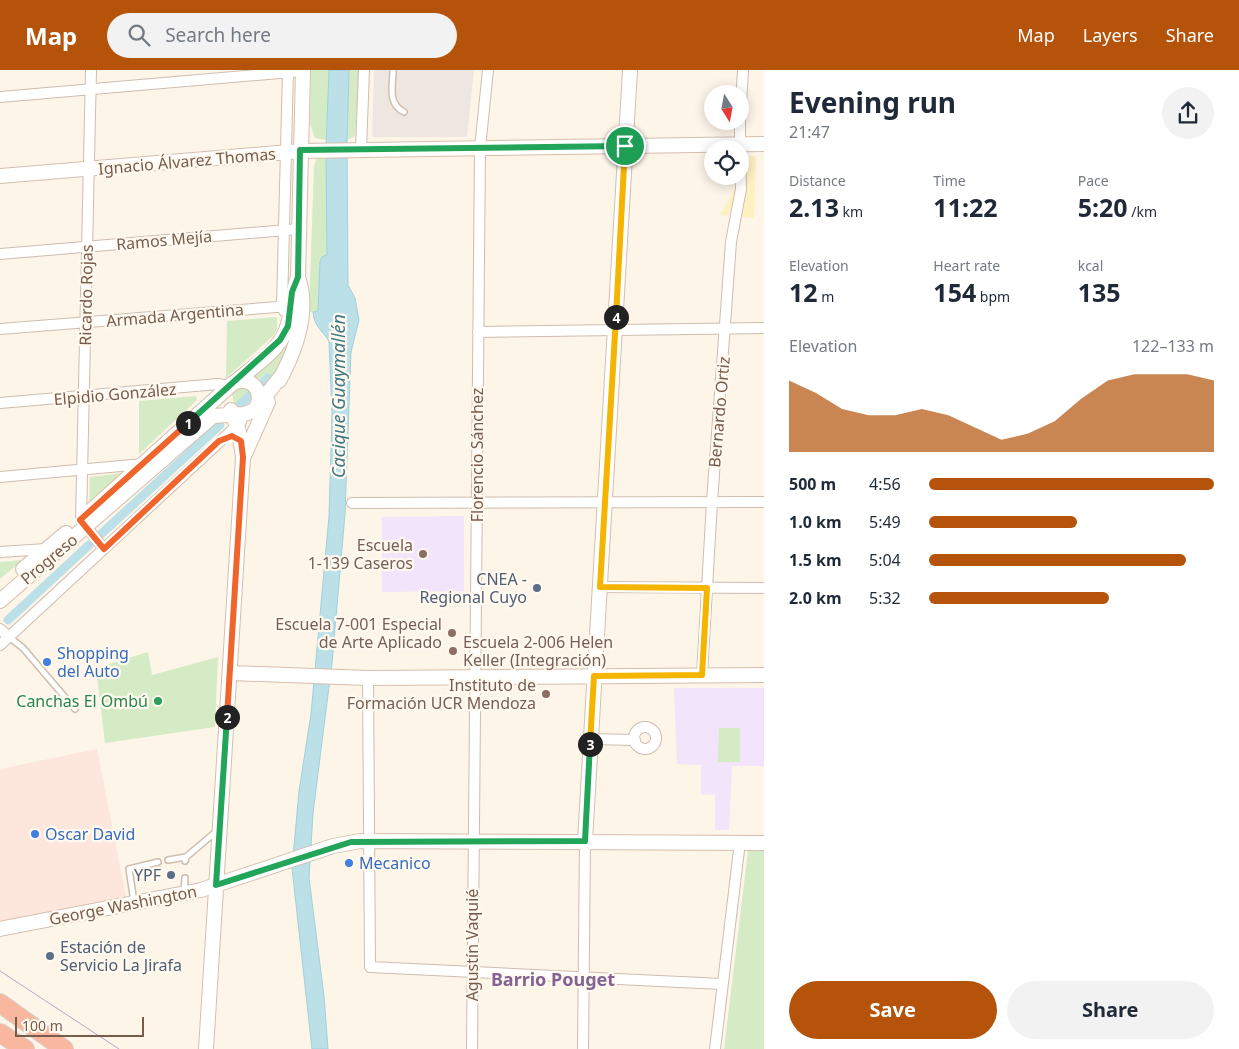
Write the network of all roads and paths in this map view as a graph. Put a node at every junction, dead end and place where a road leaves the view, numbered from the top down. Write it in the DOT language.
graph roads {
  1 [pos="91,70"];
  2 [pos="364,70"];
  3 [pos="393,70"];
  4 [pos="488,70"];
  5 [pos="630,70"];
  6 [pos="743,70"];
  7 [pos="288,71"];
  8 [pos="303,71"];
  9 [pos="742,85"];
  10 [pos="91,89"];
  11 [pos="0,97"];
  12 [pos="404,112"];
  13 [pos="764,144"];
  14 [pos="625,146"];
  15 [pos="749,146"];
  16 [pos="704,147"];
  17 [pos="480,148"];
  18 [pos="354,149"];
  19 [pos="300,150"];
  20 [pos="286,152"];
  21 [pos="88,169"];
  22 [pos="0,176"];
  23 [pos="741,185"];
  24 [pos="299,229"];
  25 [pos="284,230"];
  26 [pos="88,247"];
  27 [pos="0,254"];
  28 [pos="298,277"];
  29 [pos="287,310"];
  30 [pos="86,322"];
  31 [pos="726,328"];
  32 [pos="764,328"];
  33 [pos="0,329"];
  34 [pos="615,330"];
  35 [pos="478,332"];
  36 [pos="230,386"];
  37 [pos="83,396"];
  38 [pos="0,404"];
  39 [pos="246,414"];
  40 [pos="219,441"];
  41 [pos="241,441"];
  42 [pos="243,457"];
  43 [pos="143,464"];
  44 [pos="82,470"];
  45 [pos="0,477"];
  46 [pos="477,501"];
  47 [pos="605,502"];
  48 [pos="712,502"];
  49 [pos="764,502"];
  50 [pos="352,503"];
  51 [pos="85,527"];
  52 [pos="46,549"];
  53 [pos="104,549"];
  54 [pos="0,552"];
  55 [pos="600,587"];
  56 [pos="707,588"];
  57 [pos="764,588"];
  58 [pos="0,589"];
  59 [pos="0,601"];
  60 [pos="4,633"];
  61 [pos="0,645"];
  62 [pos="230,673"];
  63 [pos="702,675"];
  64 [pos="764,675"];
  65 [pos="594,676"];
  66 [pos="475,677"];
  67 [pos="368,678"];
  68 [pos="74,709"];
  69 [pos="590,739"];
  70 [pos="635,740"];
  71 [pos="220,828"];
  72 [pos="369,840"];
  73 [pos="472,841"];
  74 [pos="585,841"];
  75 [pos="740,842"];
  76 [pos="764,843"];
  77 [pos="168,860"];
  78 [pos="158,862"];
  79 [pos="185,878"];
  80 [pos="216,885"];
  81 [pos="184,894"];
  82 [pos="135,903"];
  83 [pos="0,929"];
  84 [pos="472,973"];
  85 [pos="583,978"];
  86 [pos="722,984"];
  87 [pos="0,1003"];
  88 [pos="0,1012"];
  89 [pos="0,1033"];
  90 [pos="0,1039"];
  91 [pos="24,1049"];
  92 [pos="63,1049"];
  93 [pos="206,1049"];
  94 [pos="472,1049"];
  95 [pos="582,1049"];
  96 [pos="715,1049"];
  1 -- 10 [label="street, Ricardo Rojas"];
  2 -- 18 [label="street"];
  3 -- 12 [label="lane"];
  4 -- 17 [label="street, Florencio Sánchez"];
  5 -- 14 [label="main road"];
  6 -- 9 [label="street, Bernardo Ortiz"];
  7 -- 8 [label="street"];
  7 -- 10 [label="street"];
  7 -- 20 [label="street"];
  8 -- 19 [label="main road"];
  10 -- 11 [label="street"];
  10 -- 21 [label="street, Ricardo Rojas"];
  13 -- 15 [label="main road, Ignacio Álvarez Thomas"];
  14 -- 16 [label="main road, Ignacio Álvarez Thomas"];
  14 -- 17 [label="main road, Ignacio Álvarez Thomas"];
  14 -- 34 [label="main road"];
  17 -- 18 [label="main road, Ignacio Álvarez Thomas"];
  17 -- 35 [label="street, Florencio Sánchez"];
  18 -- 19 [label="main road, Ignacio Álvarez Thomas"];
  19 -- 20 [label="main road, Ignacio Álvarez Thomas"];
  19 -- 24 [label="main road"];
  20 -- 21 [label="main road, Ignacio Álvarez Thomas"];
  20 -- 25 [label="street"];
  21 -- 22 [label="main road, Ignacio Álvarez Thomas"];
  21 -- 26 [label="street, Ricardo Rojas"];
  23 -- 31 [label="street, Bernardo Ortiz"];
  24 -- 25 [label="street, Ramos Mejía"];
  24 -- 28 [label="main road"];
  25 -- 26 [label="street, Ramos Mejía"];
  25 -- 29 [label="street"];
  26 -- 27 [label="street, Ramos Mejía"];
  26 -- 30 [label="street, Ricardo Rojas"];
  28 -- 29 [label="main road, Progreso"];
  28 -- 39 [label="main road"];
  29 -- 30 [label="street, Armada Argentina"];
  29 -- 36 [label="main road, Progreso"];
  30 -- 33 [label="street, Armada Argentina"];
  30 -- 37 [label="street, Ricardo Rojas"];
  31 -- 32 [label="street"];
  31 -- 34 [label="street"];
  31 -- 48 [label="street, Bernardo Ortiz"];
  34 -- 35 [label="street"];
  34 -- 47 [label="main road"];
  35 -- 46 [label="street, Florencio Sánchez"];
  36 -- 37 [label="street, Elpidio González"];
  36 -- 39 [label="main road"];
  36 -- 39 [label="main road"];
  36 -- 43 [label="main road, Progreso"];
  37 -- 38 [label="street, Elpidio González"];
  37 -- 44 [label="street, Ricardo Rojas"];
  39 -- 40 [label="street"];
  39 -- 41 [label="main road"];
  39 -- 42 [label="main road"];
  39 -- 51 [label="main road, Progreso"];
  40 -- 41 [label="street"];
  40 -- 53 [label="street"];
  41 -- 42 [label="main road"];
  42 -- 62 [label="main road"];
  43 -- 44 [label="street"];
  43 -- 51 [label="main road, Progreso"];
  44 -- 45 [label="street"];
  44 -- 51 [label="street, Ricardo Rojas"];
  46 -- 47 [label="street"];
  46 -- 50 [label="street"];
  46 -- 66 [label="street, Florencio Sánchez"];
  47 -- 48 [label="street"];
  47 -- 55 [label="main road"];
  48 -- 49 [label="street"];
  48 -- 56 [label="street, Bernardo Ortiz"];
  51 -- 52 [label="main road, Progreso"];
  51 -- 53 [label="street"];
  51 -- 59 [label="main road, Progreso"];
  52 -- 54 [label="street"];
  52 -- 58 [label="main road, Progreso"];
  53 -- 60 [label="street"];
  55 -- 56 [label="street"];
  55 -- 65 [label="main road"];
  56 -- 57 [label="street"];
  56 -- 63 [label="street, Bernardo Ortiz"];
  60 -- 61 [label="street"];
  60 -- 68 [label="lane"];
  62 -- 67 [label="main road"];
  62 -- 71 [label="main road"];
  63 -- 64 [label="main road"];
  63 -- 65 [label="main road"];
  65 -- 66 [label="main road"];
  65 -- 69 [label="main road"];
  66 -- 67 [label="main road"];
  66 -- 73 [label="street, Florencio Sánchez"];
  67 -- 72 [label="street"];
  69 -- 70 [label="street"];
  69 -- 74 [label="main road"];
  71 -- 77 [label="lane"];
  71 -- 80 [label="main road"];
  72 -- 73 [label="main road, George Washington"];
  72 -- 80 [label="main road, George Washington"];
  72 -- 84 [label="street"];
  73 -- 74 [label="main road, George Washington"];
  73 -- 84 [label="street, Agustín Vaquié"];
  74 -- 75 [label="main road, George Washington"];
  74 -- 85 [label="street"];
  75 -- 76 [label="main road, George Washington"];
  75 -- 86 [label="street"];
  78 -- 82 [label="lane"];
  79 -- 81 [label="lane"];
  80 -- 81 [label="main road, George Washington"];
  80 -- 93 [label="main road"];
  81 -- 82 [label="main road, George Washington"];
  82 -- 83 [label="main road, George Washington"];
  84 -- 85 [label="street"];
  84 -- 94 [label="street, Agustín Vaquié"];
  85 -- 86 [label="street"];
  85 -- 95 [label="street"];
  86 -- 96 [label="street"];
  87 -- 92 [label="highway"];
  88 -- 92 [label="highway"];
  89 -- 91 [label="highway"];
  90 -- 91 [label="highway"];
}
